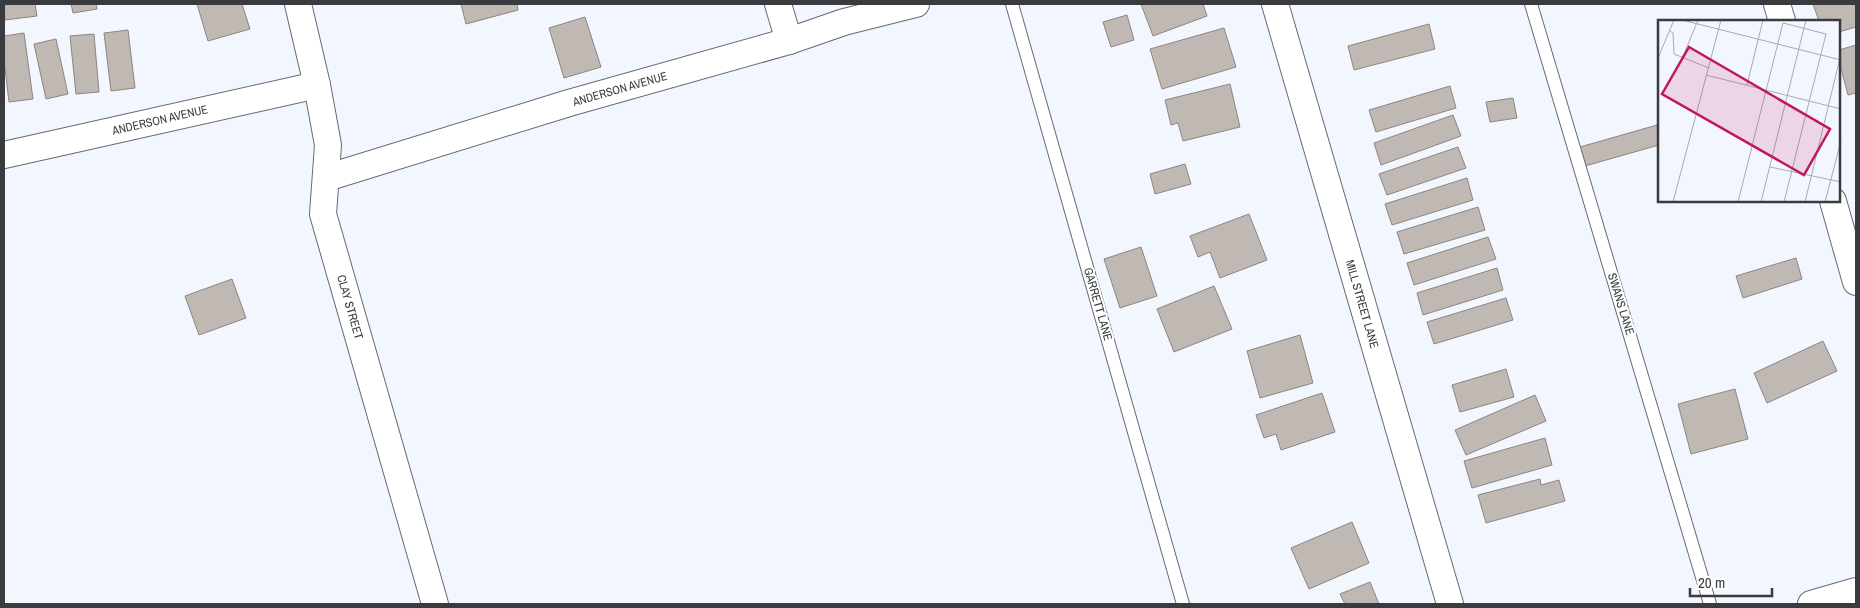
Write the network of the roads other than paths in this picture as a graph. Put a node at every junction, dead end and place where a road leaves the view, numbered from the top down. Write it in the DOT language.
graph roads {
  1 [pos="298,4"];
  2 [pos="778,4"];
  3 [pos="916,4"];
  4 [pos="1012,4"];
  5 [pos="1275,4"];
  6 [pos="1531,4"];
  7 [pos="1777,4"];
  8 [pos="1782,20"];
  9 [pos="789,41"];
  10 [pos="317,85"];
  11 [pos="4,150"];
  12 [pos="326,178"];
  13 [pos="1833,202"];
  14 [pos="1856,282"];
  15 [pos="1856,592"];
  16 [pos="435,604"];
  17 [pos="1184,604"];
  18 [pos="1450,604"];
  19 [pos="1710,604"];
  20 [pos="1811,604"];
  1 -- 10 [label="street, CLAY STREET"];
  2 -- 9 [label="street"];
  3 -- 9 [label="street, ANDERSON AVENUE"];
  4 -- 17 [label="lane, GARRETT LANE"];
  5 -- 18 [label="street, MILL STREET LANE"];
  6 -- 19 [label="lane, SWANS LANE"];
  7 -- 8 [label="street"];
  9 -- 12 [label="street, ANDERSON AVENUE"];
  10 -- 11 [label="street, ANDERSON AVENUE"];
  10 -- 12 [label="street, CLAY STREET"];
  12 -- 16 [label="street, CLAY STREET"];
  13 -- 14 [label="street"];
  15 -- 20 [label="street"];
}
